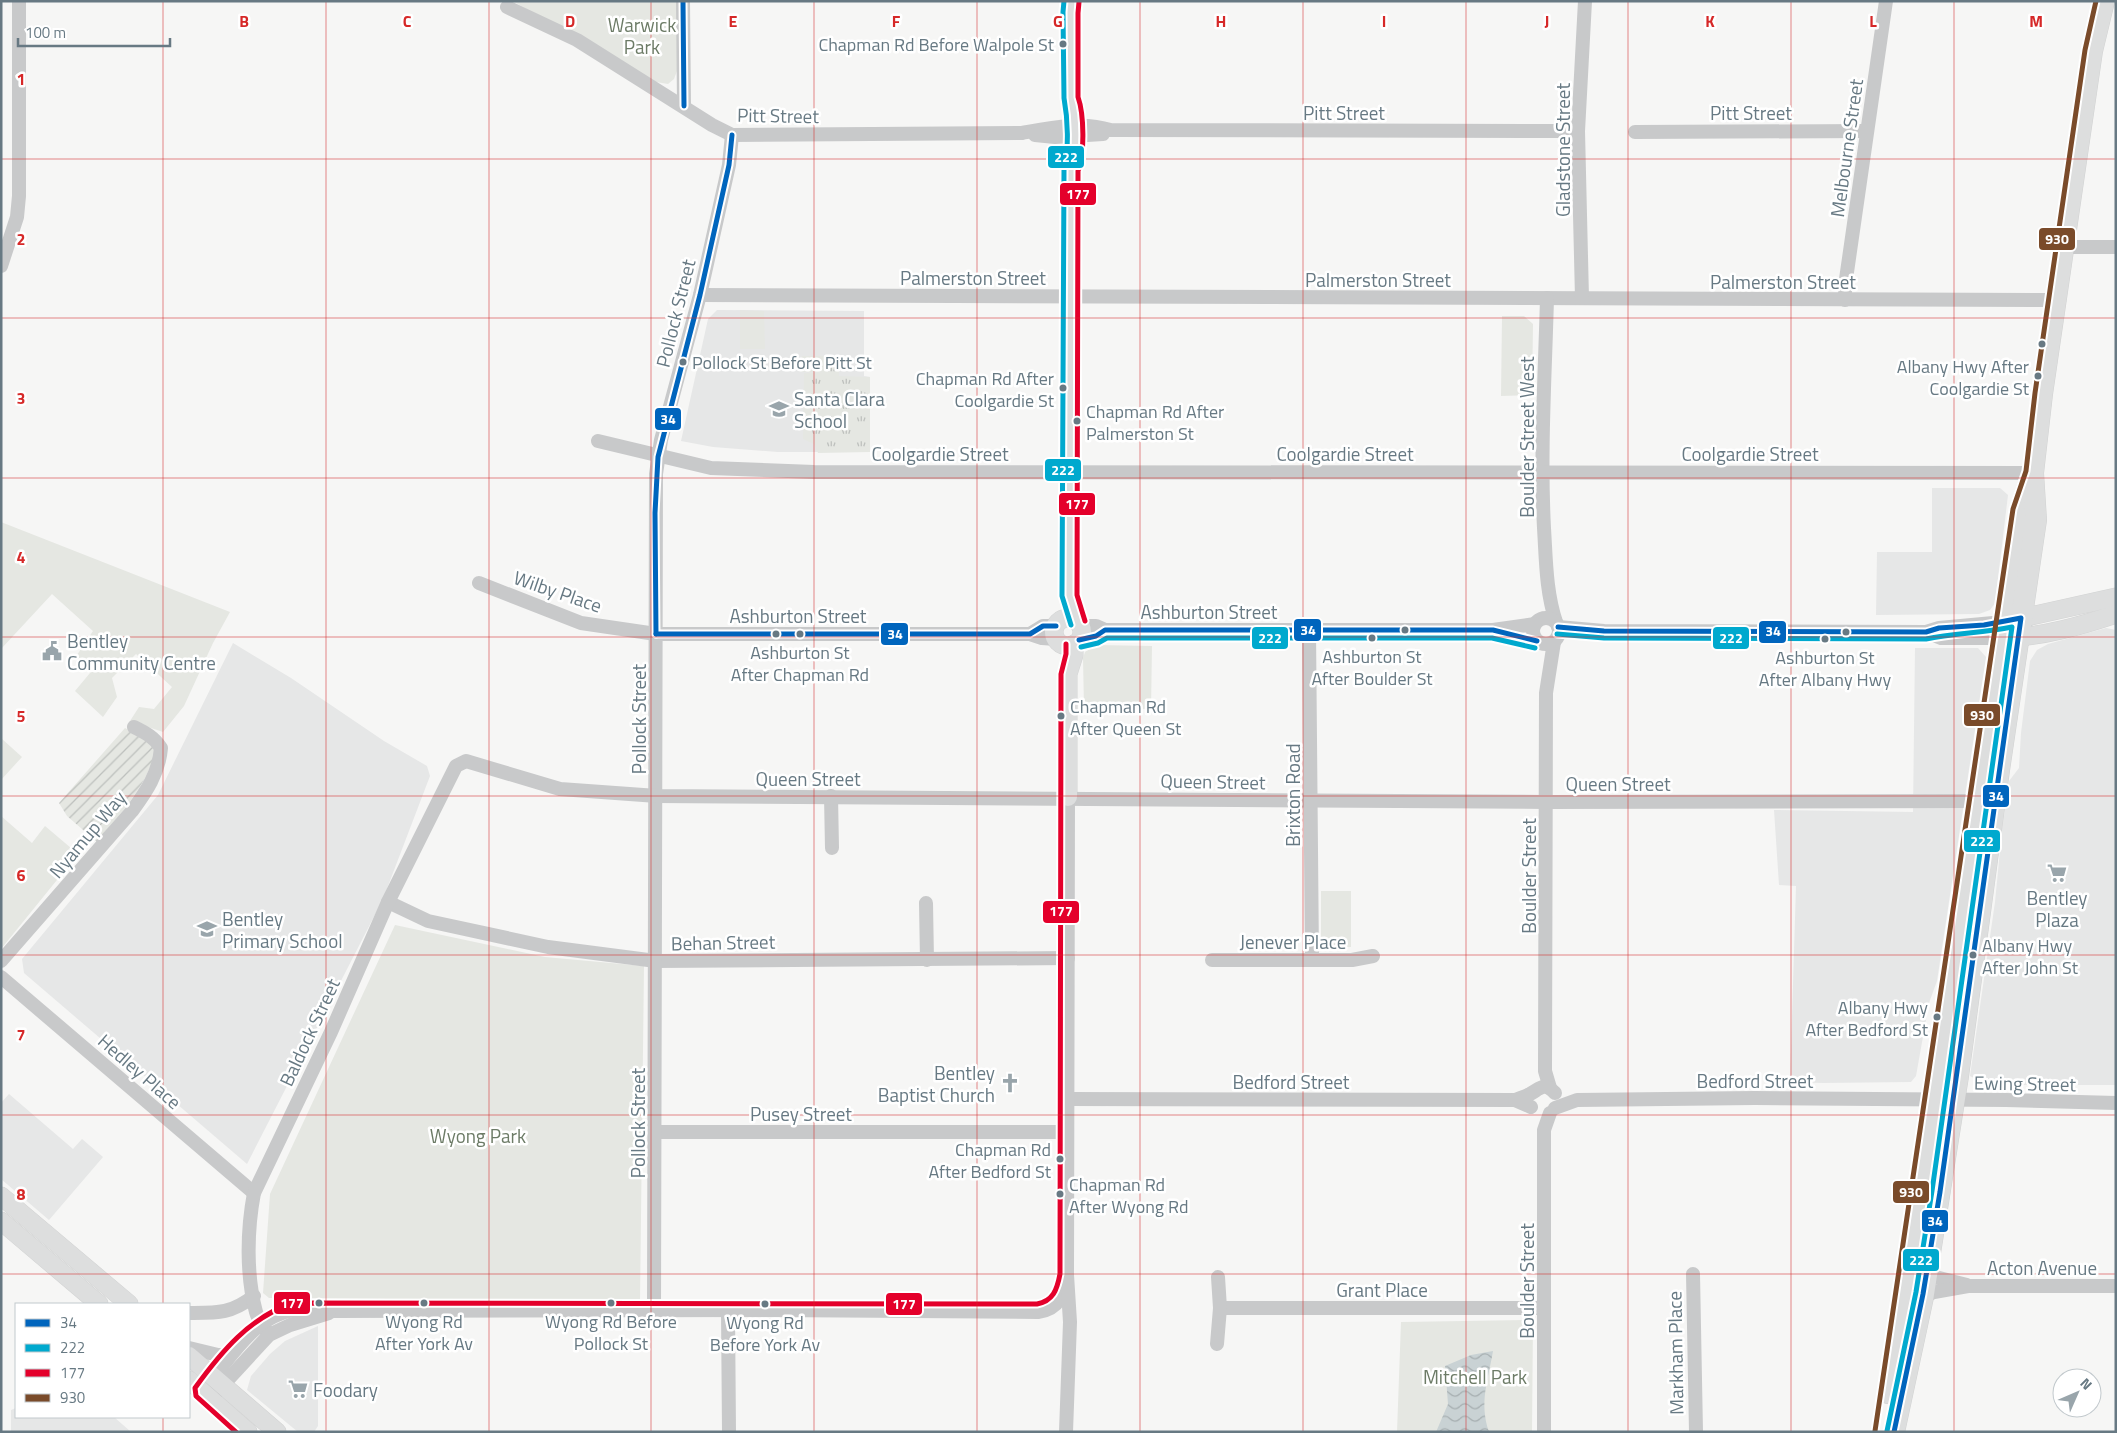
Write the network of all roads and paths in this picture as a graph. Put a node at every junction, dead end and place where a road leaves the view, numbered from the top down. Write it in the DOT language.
graph roads {
  1 [pos="19,1"];
  2 [pos="683,1"];
  3 [pos="1585,1"];
  4 [pos="1886,1"];
  5 [pos="2104,1"];
  6 [pos="1070,5"];
  7 [pos="507,7"];
  8 [pos="684,106"];
  9 [pos="1578,131"];
  10 [pos="1866,131"];
  11 [pos="1070,132"];
  12 [pos="1635,132"];
  13 [pos="732,135"];
  14 [pos="6,238"];
  15 [pos="2064,247"];
  16 [pos="2116,247"];
  17 [pos="1,266"];
  18 [pos="700,296"];
  19 [pos="1070,296"];
  20 [pos="1547,298"];
  21 [pos="1582,298"];
  22 [pos="1845,300"];
  23 [pos="2056,300"];
  24 [pos="598,441"];
  25 [pos="658,457"];
  26 [pos="1069,471"];
  27 [pos="1542,472"];
  28 [pos="2033,473"];
  29 [pos="1547,576"];
  30 [pos="478,583"];
  31 [pos="2116,598"];
  32 [pos="2116,614"];
  33 [pos="1536,623"];
  34 [pos="2011,629"];
  35 [pos="1309,630"];
  36 [pos="1493,630"];
  37 [pos="1068,632"];
  38 [pos="1556,633"];
  39 [pos="656,634"];
  40 [pos="1538,642"];
  41 [pos="1546,694"];
  42 [pos="134,727"];
  43 [pos="456,766"];
  44 [pos="657,796"];
  45 [pos="831,796"];
  46 [pos="1068,797"];
  47 [pos="1310,801"];
  48 [pos="1975,801"];
  49 [pos="1547,802"];
  50 [pos="832,848"];
  51 [pos="388,902"];
  52 [pos="926,904"];
  53 [pos="1373,956"];
  54 [pos="1068,958"];
  55 [pos="927,960"];
  56 [pos="1212,960"];
  57 [pos="1312,960"];
  58 [pos="656,961"];
  59 [pos="1,962"];
  60 [pos="1,977"];
  61 [pos="1067,1099"];
  62 [pos="1543,1100"];
  63 [pos="1933,1100"];
  64 [pos="1954,1100"];
  65 [pos="2116,1103"];
  66 [pos="656,1132"];
  67 [pos="1067,1132"];
  68 [pos="254,1193"];
  69 [pos="1,1196"];
  70 [pos="1,1221"];
  71 [pos="1693,1274"];
  72 [pos="1067,1275"];
  73 [pos="1927,1275"];
  74 [pos="1218,1277"];
  75 [pos="1968,1286"];
  76 [pos="2116,1286"];
  77 [pos="254,1296"];
  78 [pos="1923,1297"];
  79 [pos="98,1303"];
  80 [pos="127,1303"];
  81 [pos="1220,1308"];
  82 [pos="1544,1308"];
  83 [pos="654,1311"];
  84 [pos="728,1311"];
  85 [pos="190,1313"];
  86 [pos="270,1327"];
  87 [pos="1217,1344"];
  88 [pos="190,1348"];
  89 [pos="229,1355"];
  90 [pos="190,1357"];
  91 [pos="218,1381"];
  92 [pos="200,1390"];
  93 [pos="248,1432"];
  94 [pos="277,1432"];
  95 [pos="729,1432"];
  96 [pos="1066,1432"];
  97 [pos="1544,1432"];
  98 [pos="1696,1432"];
  99 [pos="1882,1432"];
  100 [pos="1894,1432"];
  1 -- 14 [label="street"];
  2 -- 8 [label="street"];
  3 -- 9 [label="street, Gladstone Street"];
  4 -- 10 [label="street, Melbourne Street"];
  5 -- 15 [label="highway"];
  6 -- 11 [label="main road"];
  7 -- 8 [label="street, Pitt Street"];
  8 -- 13 [label="street, Pitt Street"];
  9 -- 11 [label="street, Pitt Street"];
  9 -- 21 [label="street, Gladstone Street"];
  10 -- 12 [label="street, Pitt Street"];
  10 -- 22 [label="street, Melbourne Street"];
  11 -- 13 [label="street, Pitt Street"];
  11 -- 19 [label="main road"];
  13 -- 18 [label="street, Pollock Street"];
  14 -- 17 [label="street"];
  15 -- 16 [label="street"];
  15 -- 23 [label="highway"];
  18 -- 19 [label="street, Palmerston Street"];
  18 -- 25 [label="street, Pollock Street"];
  19 -- 20 [label="street, Palmerston Street"];
  19 -- 26 [label="main road"];
  20 -- 21 [label="street, Palmerston Street"];
  20 -- 27 [label="street, Boulder Street West"];
  21 -- 22 [label="street, Palmerston Street"];
  22 -- 23 [label="street, Palmerston Street"];
  23 -- 28 [label="highway"];
  24 -- 25 [label="street, Coolgardie Street"];
  25 -- 26 [label="street, Coolgardie Street"];
  25 -- 39 [label="street, Pollock Street"];
  26 -- 27 [label="street, Coolgardie Street"];
  26 -- 37 [label="main road"];
  27 -- 28 [label="street, Coolgardie Street"];
  27 -- 29 [label="street, Boulder Street West"];
  28 -- 34 [label="highway"];
  29 -- 33 [label="street, Boulder Street West"];
  29 -- 38 [label="street, Boulder Street West"];
  30 -- 39 [label="street, Wilby Place"];
  31 -- 34 [label="main road"];
  32 -- 34 [label="main road"];
  33 -- 36 [label="street, Ashburton Street"];
  33 -- 38 [label="street"];
  33 -- 40 [label="street"];
  34 -- 38 [label="street"];
  34 -- 48 [label="highway"];
  34 -- 64 [label="highway"];
  35 -- 36 [label="street, Ashburton Street"];
  35 -- 37 [label="street, Ashburton Street"];
  35 -- 47 [label="street, Brixton Road"];
  36 -- 40 [label="street, Ashburton Street"];
  37 -- 39 [label="street, Ashburton Street"];
  37 -- 46 [label="main road"];
  38 -- 40 [label="street"];
  38 -- 41 [label="street, Boulder Street West"];
  39 -- 44 [label="street, Pollock Street"];
  40 -- 41 [label="street, Boulder Street West"];
  41 -- 49 [label="street, Boulder Street West"];
  42 -- 59 [label="street, Nyamup Way"];
  43 -- 44 [label="street, Queen Street"];
  43 -- 51 [label="street, Baldock Street"];
  44 -- 45 [label="street, Queen Street"];
  44 -- 58 [label="street, Pollock Street"];
  45 -- 46 [label="street, Queen Street"];
  45 -- 50 [label="street"];
  46 -- 47 [label="street, Queen Street"];
  46 -- 54 [label="street"];
  47 -- 49 [label="street, Queen Street"];
  47 -- 57 [label="street, Brixton Road"];
  48 -- 49 [label="street, Queen Street"];
  48 -- 63 [label="highway"];
  49 -- 62 [label="street, Boulder Street"];
  51 -- 58 [label="street, Behan Street"];
  51 -- 68 [label="street, Baldock Street"];
  52 -- 55 [label="street"];
  53 -- 57 [label="street, Jenever Place"];
  54 -- 55 [label="street, Behan Street"];
  54 -- 61 [label="street"];
  55 -- 58 [label="street, Behan Street"];
  56 -- 57 [label="street, Jenever Place"];
  58 -- 66 [label="street, Pollock Street"];
  60 -- 68 [label="street, Hedley Place"];
  61 -- 62 [label="street, Bedford Street"];
  61 -- 67 [label="street"];
  62 -- 63 [label="street, Bedford Street"];
  62 -- 82 [label="street, Boulder Street"];
  63 -- 64 [label="street, Ewing Street"];
  63 -- 99 [label="highway"];
  64 -- 65 [label="street, Ewing Street"];
  64 -- 73 [label="highway"];
  66 -- 67 [label="street, Pusey Street"];
  66 -- 83 [label="street, Pollock Street"];
  67 -- 72 [label="street"];
  68 -- 77 [label="street, Baldock Street"];
  69 -- 80 [label="main road"];
  70 -- 79 [label="main road"];
  71 -- 98 [label="street, Markham Place"];
  72 -- 84 [label="street"];
  72 -- 96 [label="street"];
  73 -- 75 [label="street, Acton Avenue"];
  73 -- 78 [label="highway"];
  74 -- 81 [label="street"];
  75 -- 76 [label="street, Acton Avenue"];
  75 -- 78 [label="street, Acton Avenue"];
  77 -- 85 [label="street"];
  77 -- 86 [label="street, Baldock Street"];
  78 -- 100 [label="highway"];
  81 -- 82 [label="street, Grant Place"];
  81 -- 87 [label="street"];
  82 -- 97 [label="street, Boulder Street"];
  83 -- 84 [label="street"];
  83 -- 86 [label="street"];
  84 -- 95 [label="street"];
  86 -- 89 [label="street"];
  86 -- 91 [label="street"];
  88 -- 89 [label="street"];
  89 -- 91 [label="street"];
  90 -- 91 [label="main road"];
  91 -- 92 [label="street"];
  91 -- 94 [label="main road"];
  92 -- 93 [label="main road"];
}
